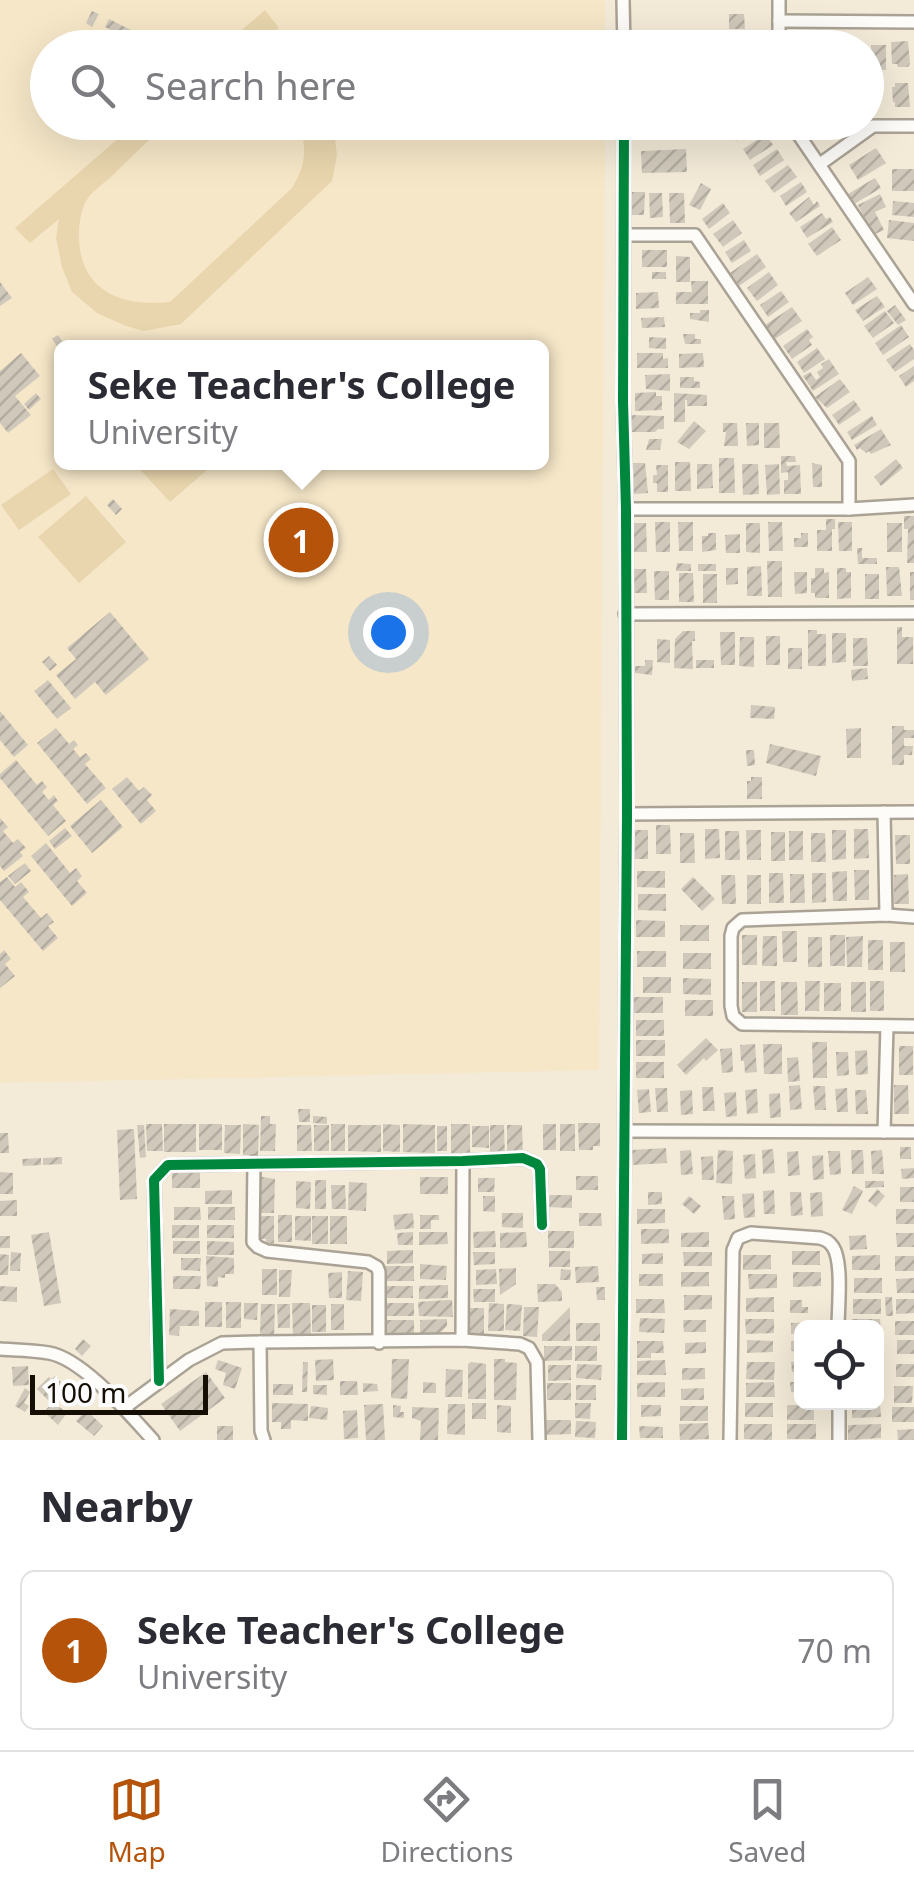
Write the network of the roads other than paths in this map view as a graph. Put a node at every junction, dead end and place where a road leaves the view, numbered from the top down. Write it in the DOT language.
graph roads {
  1 [pos="623,0"];
  2 [pos="779,0"];
  3 [pos="780,21"];
  4 [pos="914,22"];
  5 [pos="624,30"];
  6 [pos="780,30"];
  7 [pos="884,126"];
  8 [pos="914,126"];
  9 [pos="624,140"];
  10 [pos="803,140"];
  11 [pos="853,140"];
  12 [pos="820,164"];
  13 [pos="625,235"];
  14 [pos="914,304"];
  15 [pos="914,505"];
  16 [pos="626,509"];
  17 [pos="849,509"];
  18 [pos="914,613"];
  19 [pos="625,614"];
  20 [pos="884,812"];
  21 [pos="914,812"];
  22 [pos="628,814"];
  23 [pos="886,914"];
  24 [pos="914,916"];
  25 [pos="886,1026"];
  26 [pos="914,1026"];
  27 [pos="626,1132"];
  28 [pos="884,1132"];
  29 [pos="914,1132"];
  30 [pos="462,1161"];
  31 [pos="254,1162"];
  32 [pos="542,1224"];
  33 [pos="838,1320"];
  34 [pos="462,1340"];
  35 [pos="260,1342"];
  36 [pos="380,1342"];
  37 [pos="0,1348"];
  38 [pos="159,1381"];
  39 [pos="124,1408"];
  40 [pos="838,1410"];
  41 [pos="153,1440"];
  42 [pos="264,1440"];
  43 [pos="539,1440"];
  44 [pos="622,1440"];
  45 [pos="730,1440"];
  46 [pos="839,1440"];
  1 -- 5 [label="street"];
  2 -- 3 [label="street"];
  3 -- 4 [label="street"];
  3 -- 6 [label="street"];
  7 -- 8 [label="street"];
  9 -- 13 [label="street"];
  10 -- 12 [label="street"];
  11 -- 12 [label="street"];
  12 -- 14 [label="street"];
  13 -- 16 [label="street"];
  13 -- 17 [label="street"];
  15 -- 17 [label="street"];
  16 -- 17 [label="street"];
  16 -- 19 [label="street"];
  18 -- 19 [label="street"];
  19 -- 22 [label="street"];
  20 -- 21 [label="street"];
  20 -- 22 [label="street"];
  20 -- 23 [label="street"];
  22 -- 27 [label="street"];
  23 -- 24 [label="street"];
  23 -- 25 [label="street"];
  25 -- 26 [label="street"];
  25 -- 28 [label="street"];
  27 -- 28 [label="street"];
  27 -- 44 [label="street"];
  28 -- 29 [label="street"];
  30 -- 31 [label="street"];
  30 -- 32 [label="street"];
  30 -- 34 [label="street"];
  31 -- 36 [label="street"];
  31 -- 38 [label="street"];
  33 -- 45 [label="street"];
  34 -- 36 [label="street"];
  34 -- 43 [label="street"];
  35 -- 36 [label="street"];
  35 -- 38 [label="street"];
  35 -- 42 [label="street"];
  37 -- 39 [label="street"];
  38 -- 39 [label="street"];
  39 -- 41 [label="street"];
  40 -- 46 [label="street"];
}
